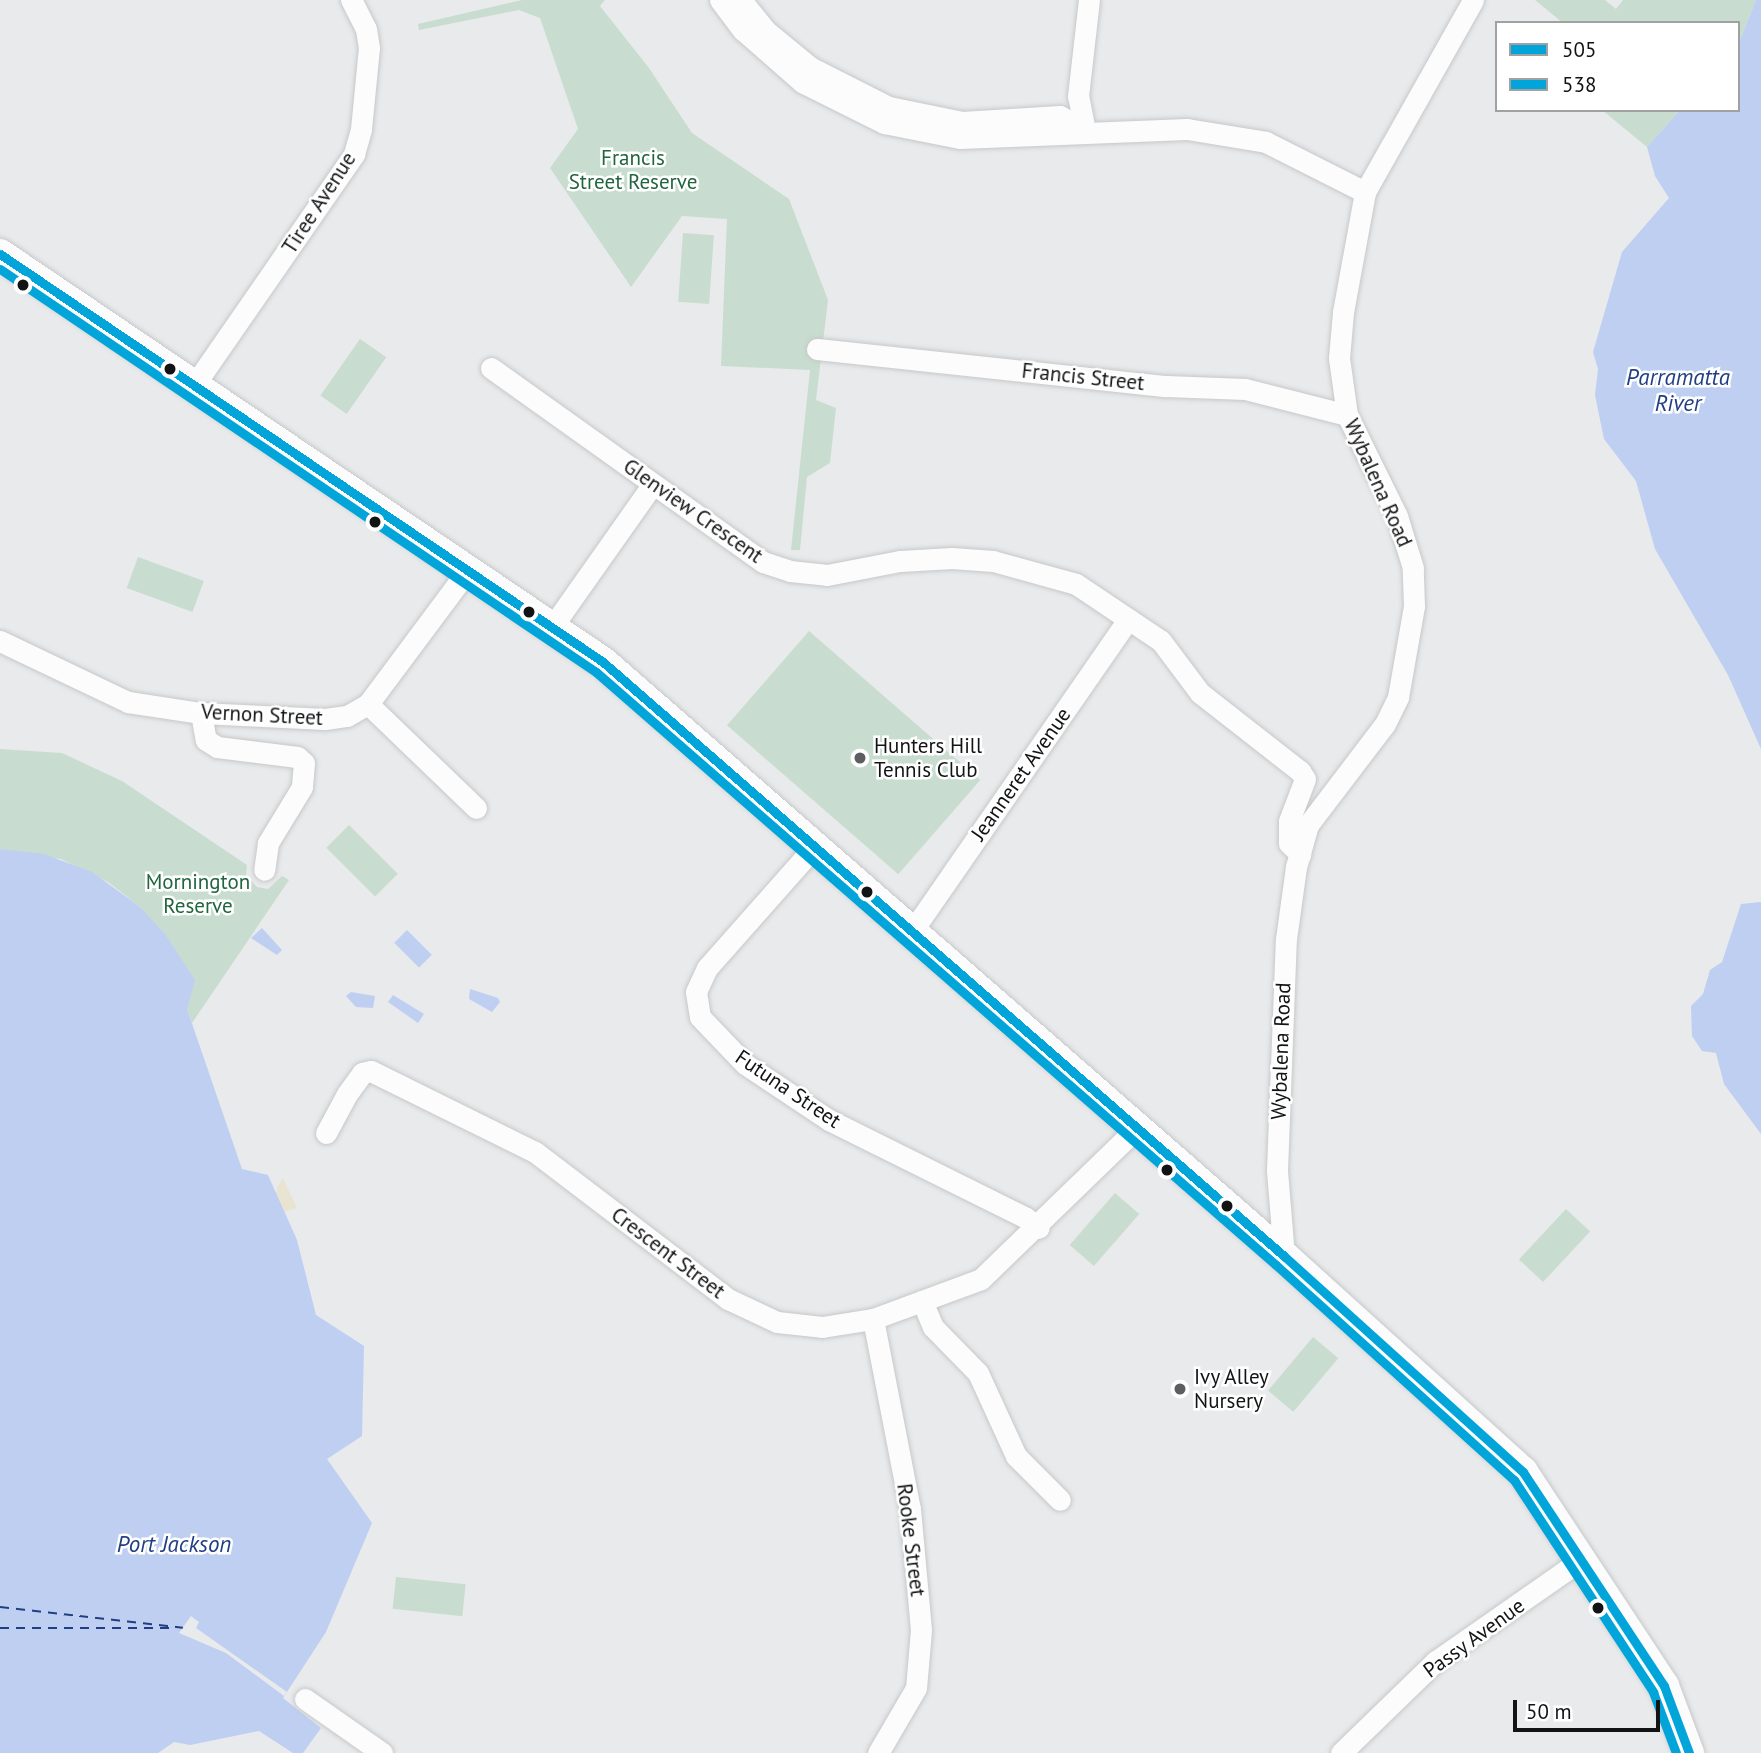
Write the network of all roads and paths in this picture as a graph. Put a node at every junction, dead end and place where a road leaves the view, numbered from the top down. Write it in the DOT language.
graph roads {
  1 [pos="351,0"];
  2 [pos="720,0"];
  3 [pos="741,0"];
  4 [pos="1089,0"];
  5 [pos="1473,0"];
  6 [pos="1085,131"];
  7 [pos="1365,192"];
  8 [pos="0,254"];
  9 [pos="817,349"];
  10 [pos="491,368"];
  11 [pos="195,384"];
  12 [pos="1347,415"];
  13 [pos="653,484"];
  14 [pos="468,570"];
  15 [pos="1128,619"];
  16 [pos="552,627"];
  17 [pos="0,641"];
  18 [pos="368,704"];
  19 [pos="201,713"];
  20 [pos="476,808"];
  21 [pos="815,846"];
  22 [pos="1300,854"];
  23 [pos="264,870"];
  24 [pos="913,930"];
  25 [pos="1135,1130"];
  26 [pos="326,1133"];
  27 [pos="1039,1228"];
  28 [pos="1284,1256"];
  29 [pos="922,1301"];
  30 [pos="873,1319"];
  31 [pos="1060,1500"];
  32 [pos="1582,1559"];
  33 [pos="305,1699"];
  34 [pos="382,1753"];
  35 [pos="878,1753"];
  36 [pos="1342,1753"];
  37 [pos="1689,1753"];
  1 -- 11 [label="street, Tiree Avenue"];
  2 -- 6 [label="street"];
  3 -- 6 [label="street"];
  4 -- 6 [label="street"];
  5 -- 7 [label="street, Wybalena Road"];
  6 -- 7 [label="street"];
  7 -- 12 [label="street, Wybalena Road"];
  8 -- 11 [label="street"];
  9 -- 12 [label="street, Francis Street"];
  10 -- 13 [label="street, Glenview Crescent"];
  11 -- 14 [label="street"];
  12 -- 22 [label="street, Wybalena Road"];
  13 -- 15 [label="street, Glenview Crescent"];
  13 -- 16 [label="street"];
  14 -- 16 [label="street"];
  14 -- 18 [label="street"];
  15 -- 22 [label="street, Glenview Crescent"];
  15 -- 24 [label="street, Jeanneret Avenue"];
  16 -- 21 [label="street"];
  17 -- 19 [label="street, Vernon Street"];
  18 -- 19 [label="street, Vernon Street"];
  18 -- 20 [label="street"];
  19 -- 23 [label="street"];
  21 -- 24 [label="street"];
  21 -- 27 [label="street, Futuna Street"];
  22 -- 28 [label="street, Wybalena Road"];
  24 -- 25 [label="street"];
  25 -- 27 [label="street, Crescent Street"];
  25 -- 28 [label="street"];
  26 -- 30 [label="street, Crescent Street"];
  27 -- 29 [label="street, Crescent Street"];
  28 -- 32 [label="street"];
  29 -- 30 [label="street, Crescent Street"];
  29 -- 31 [label="street"];
  30 -- 35 [label="street, Rooke Street"];
  32 -- 36 [label="street, Passy Avenue"];
  32 -- 37 [label="street"];
  33 -- 34 [label="street"];
}
